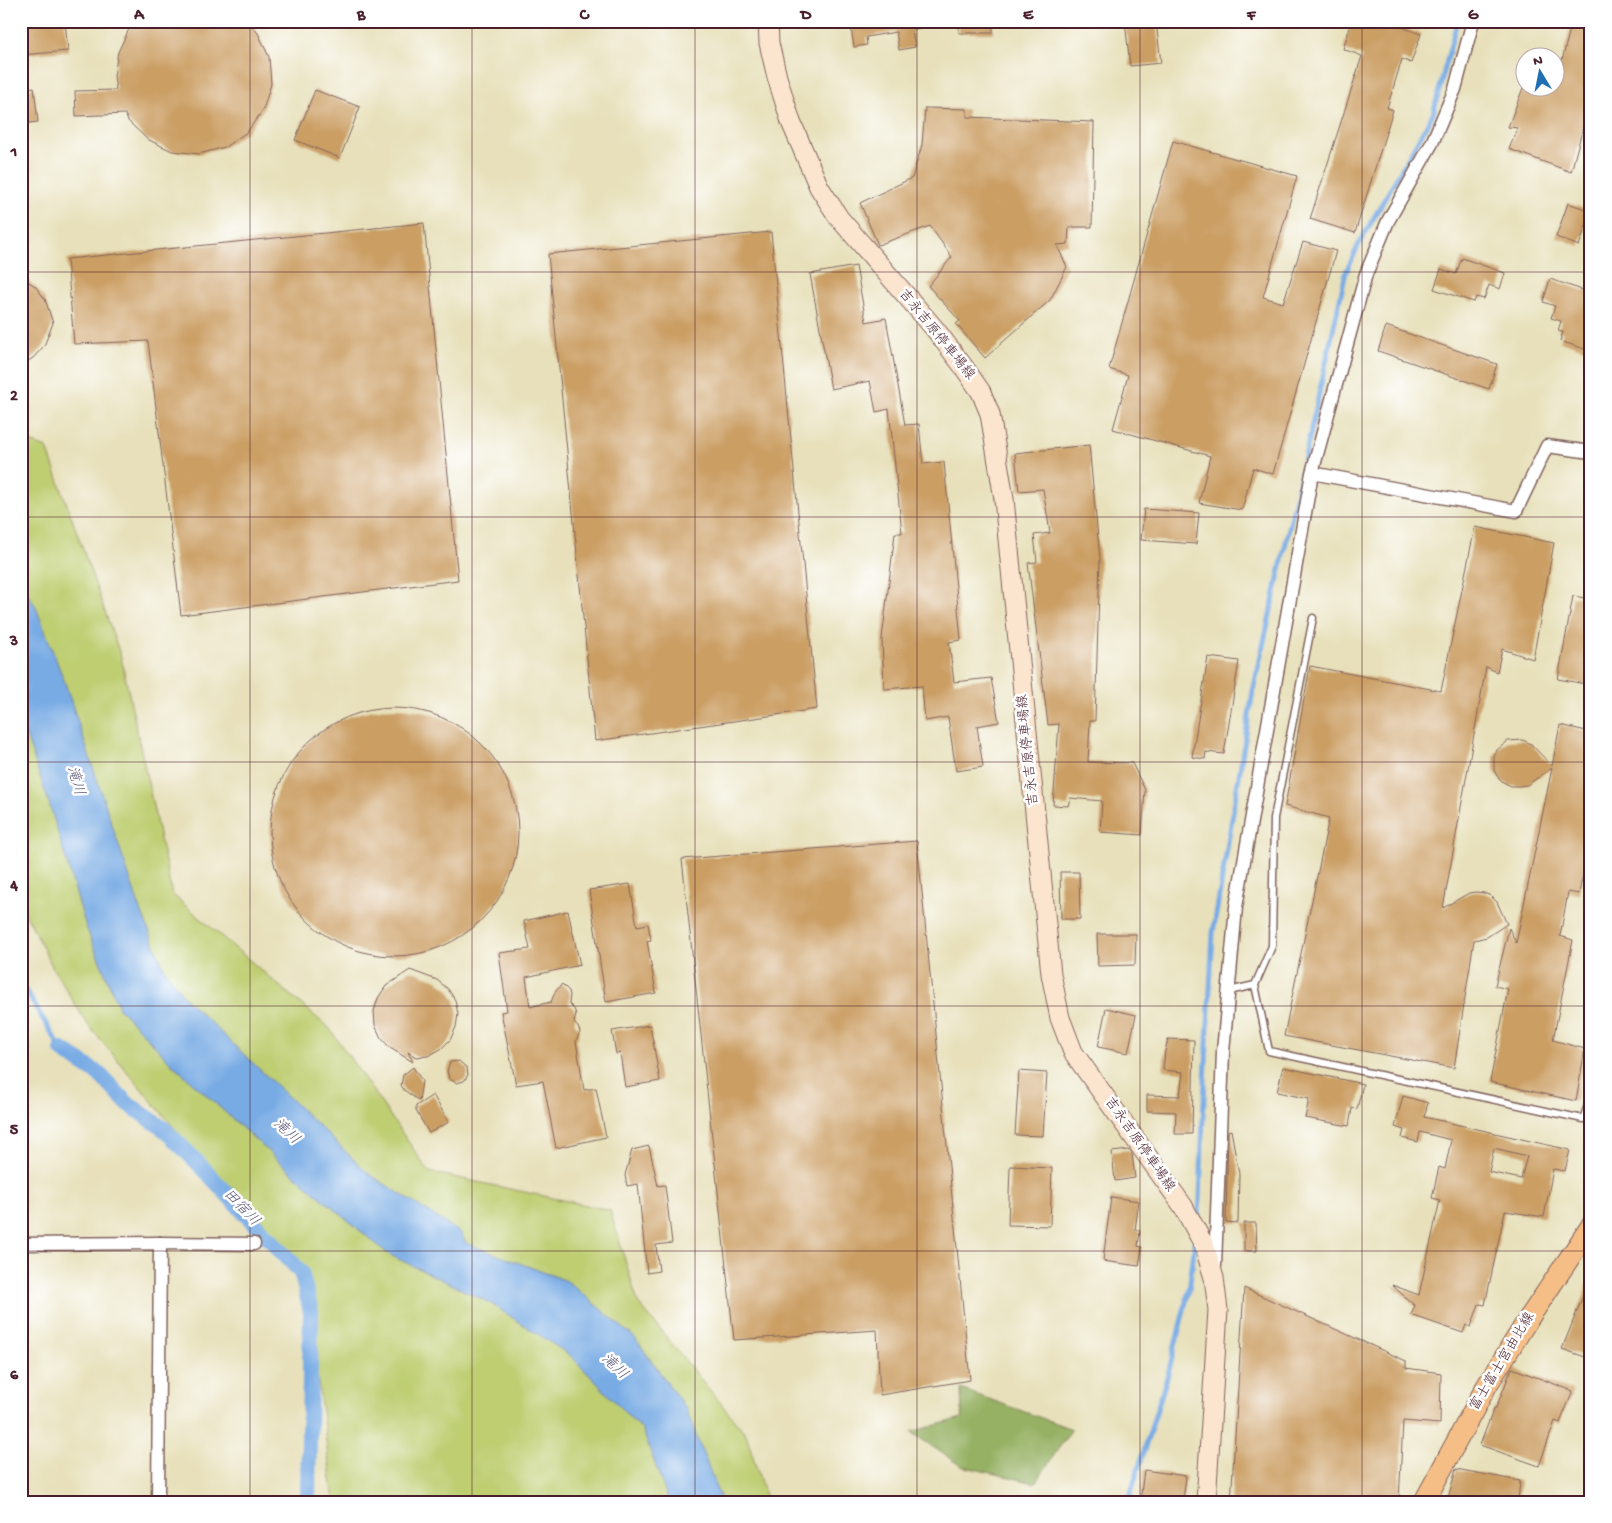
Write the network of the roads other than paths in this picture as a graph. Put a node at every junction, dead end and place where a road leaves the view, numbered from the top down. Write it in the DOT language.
graph roads {
  1 [pos="768,21"];
  2 [pos="1473,21"];
  3 [pos="1591,452"];
  4 [pos="1312,473"];
  5 [pos="1313,618"];
  6 [pos="1255,985"];
  7 [pos="1229,991"];
  8 [pos="1591,1097"];
  9 [pos="1591,1226"];
  10 [pos="160,1243"];
  11 [pos="21,1244"];
  12 [pos="254,1244"];
  13 [pos="1214,1278"];
  14 [pos="158,1502"];
  15 [pos="1206,1502"];
  16 [pos="1424,1502"];
  1 -- 13 [label="main road, 吉永吉原停車場線"];
  2 -- 4 [label="street"];
  3 -- 4 [label="street"];
  4 -- 7 [label="street"];
  5 -- 6 [label="lane"];
  6 -- 7 [label="lane"];
  6 -- 8 [label="lane"];
  7 -- 13 [label="street"];
  9 -- 16 [label="main road, 富士富士宮由比線"];
  10 -- 11 [label="street"];
  10 -- 12 [label="street"];
  10 -- 14 [label="street"];
  13 -- 15 [label="main road, 吉永吉原停車場線"];
}
